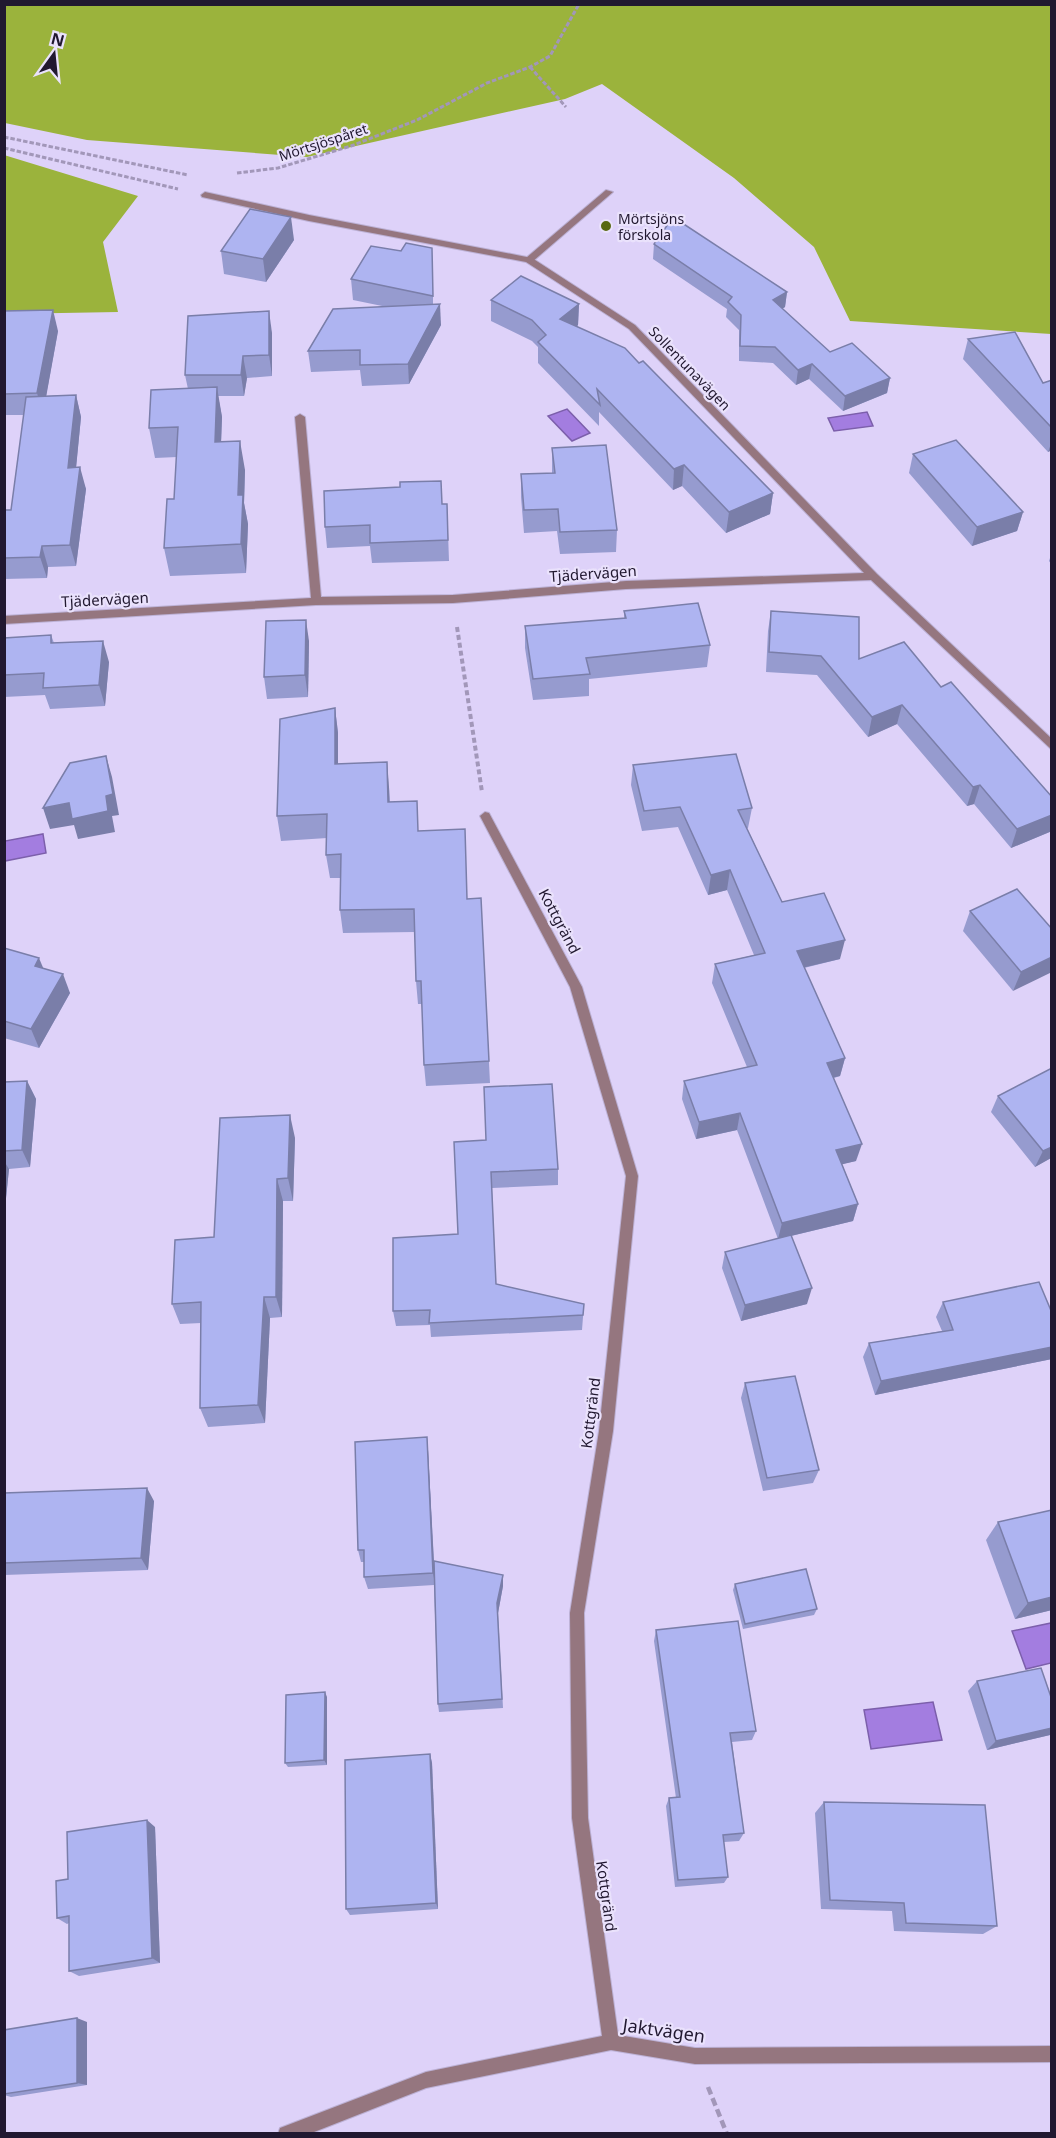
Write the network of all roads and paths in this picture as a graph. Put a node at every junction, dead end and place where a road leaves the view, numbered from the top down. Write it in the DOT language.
graph roads {
  1 [pos="579,4"];
  2 [pos="530,67"];
  3 [pos="566,107"];
  4 [pos="4,137"];
  5 [pos="4,148"];
  6 [pos="232,173"];
  7 [pos="197,177"];
  8 [pos="609,192"];
  9 [pos="205,195"];
  10 [pos="530,260"];
  11 [pos="300,417"];
  12 [pos="873,576"];
  13 [pos="453,599"];
  14 [pos="316,601"];
  15 [pos="4,620"];
  16 [pos="1052,746"];
  17 [pos="485,816"];
  18 [pos="611,2042"];
  19 [pos="1052,2054"];
  20 [pos="695,2056"];
  21 [pos="286,2133"];
  22 [pos="727,2133"];
  1 -- 2 [label="path, Mörtsjöspåret"];
  2 -- 3 [label="path"];
  2 -- 6 [label="path, Mörtsjöspåret"];
  4 -- 7 [label="path"];
  5 -- 9 [label="path"];
  8 -- 10 [label="street"];
  9 -- 10 [label="street, Sollentunavägen"];
  10 -- 12 [label="street, Sollentunavägen"];
  11 -- 14 [label="street"];
  12 -- 13 [label="street, Tjädervägen"];
  12 -- 16 [label="street, Sollentunavägen"];
  13 -- 14 [label="street, Tjädervägen"];
  13 -- 17 [label="path"];
  14 -- 15 [label="street, Tjädervägen"];
  17 -- 18 [label="street, Kottgränd"];
  18 -- 20 [label="street, Jaktvägen"];
  18 -- 21 [label="street, Jaktvägen"];
  19 -- 20 [label="street, Jaktvägen"];
  20 -- 22 [label="path"];
}
